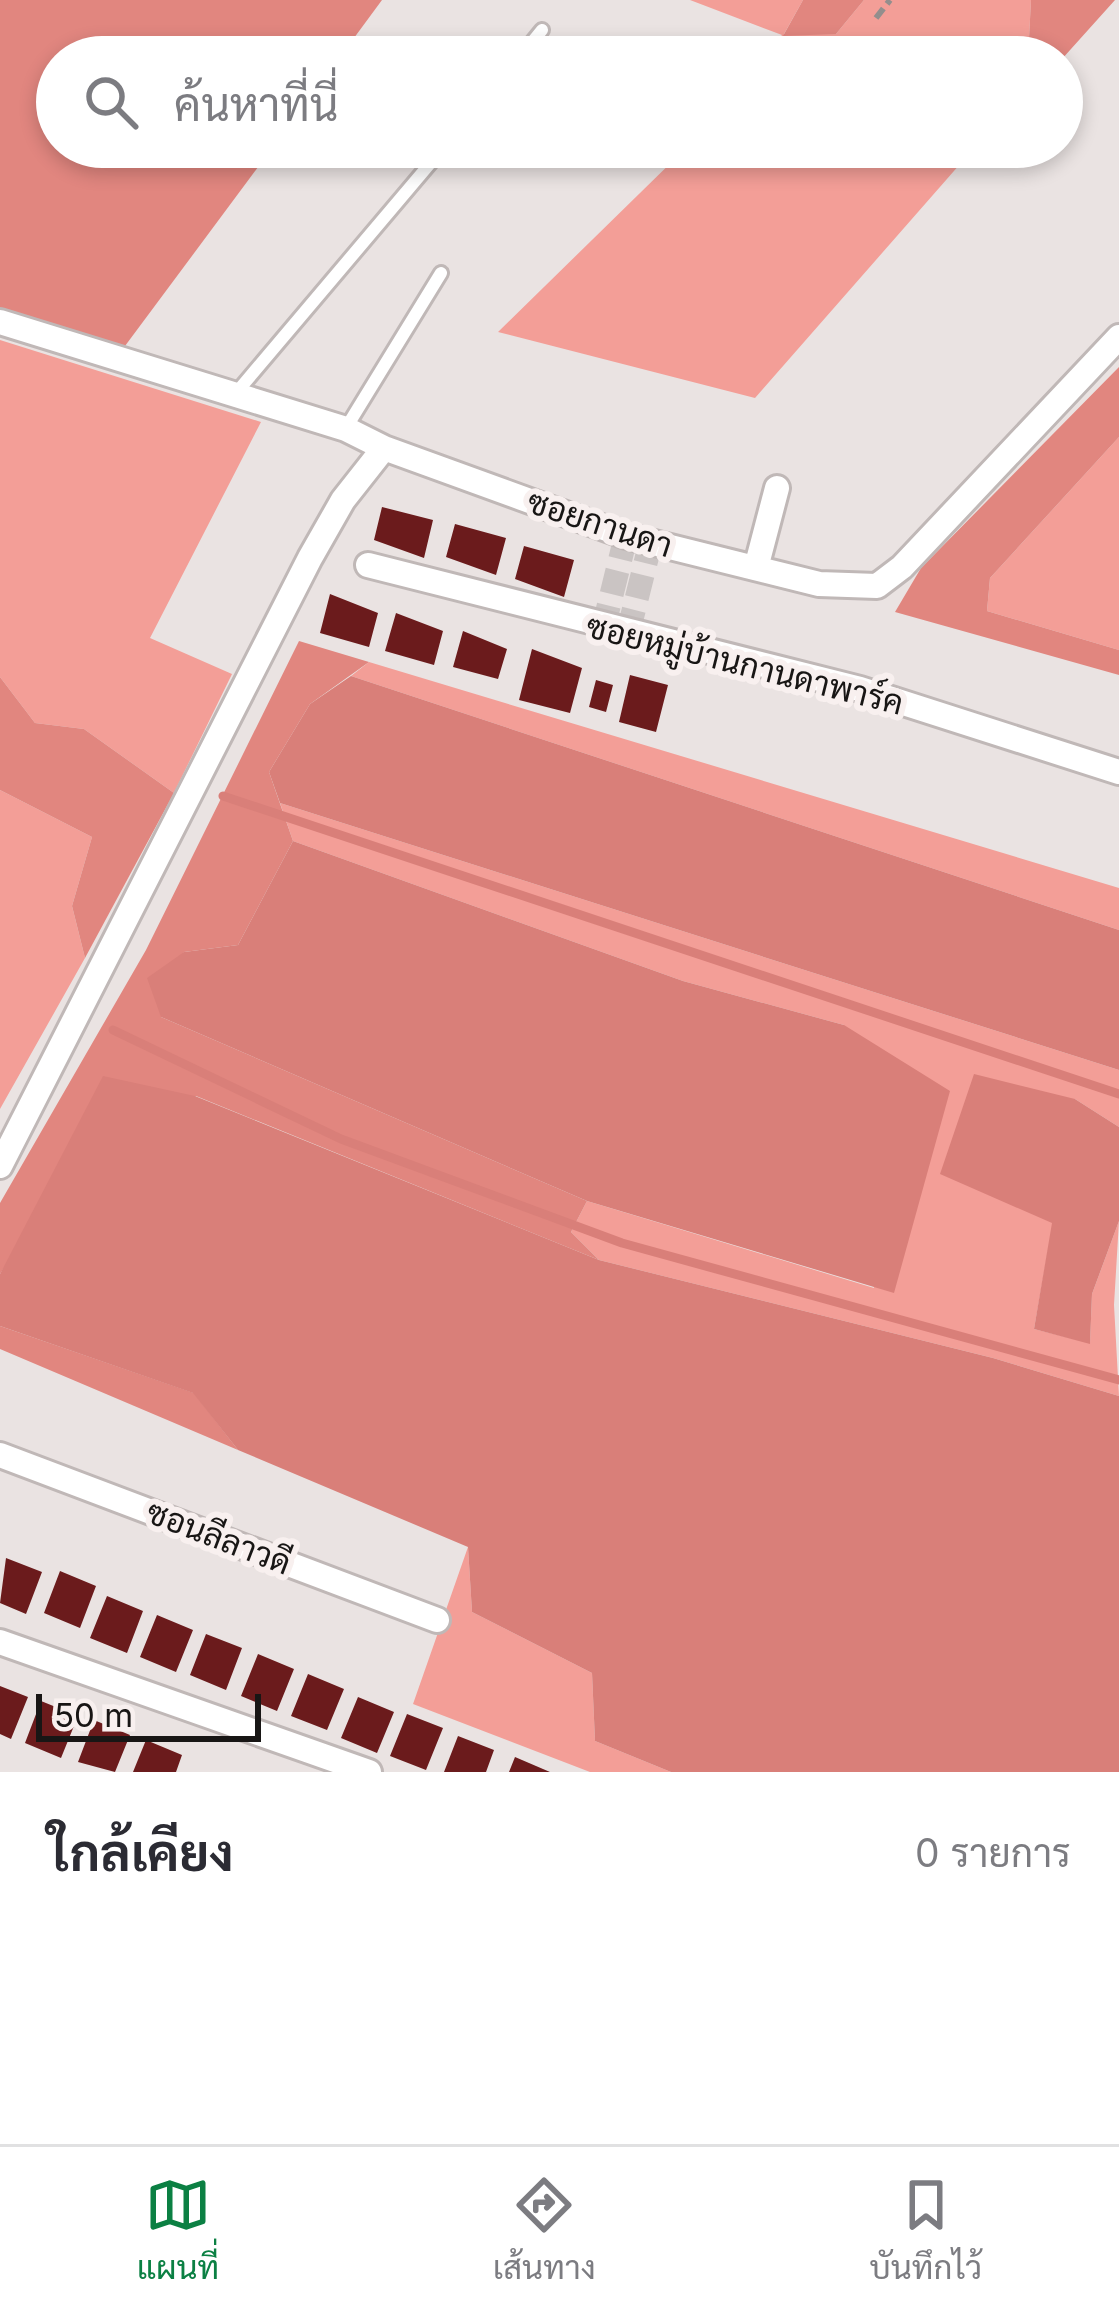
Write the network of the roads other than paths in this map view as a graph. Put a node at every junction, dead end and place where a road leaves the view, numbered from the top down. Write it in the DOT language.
graph roads {
  1 [pos="542,30"];
  2 [pos="537,36"];
  3 [pos="426,168"];
  4 [pos="441,273"];
  5 [pos="0,322"];
  6 [pos="1119,337"];
  7 [pos="236,394"];
  8 [pos="346,429"];
  9 [pos="384,448"];
  10 [pos="777,488"];
  11 [pos="368,565"];
  12 [pos="756,568"];
  13 [pos="1119,772"];
  14 [pos="0,1166"];
  15 [pos="0,1455"];
  16 [pos="437,1620"];
  17 [pos="0,1642"];
  18 [pos="368,1772"];
  1 -- 2 [label="lane"];
  3 -- 7 [label="lane"];
  4 -- 8 [label="lane"];
  5 -- 7 [label="street, ซอยกานดา"];
  6 -- 12 [label="street, ซอยกานดา"];
  7 -- 8 [label="street, ซอยกานดา"];
  8 -- 9 [label="street, ซอยกานดา"];
  9 -- 12 [label="street, ซอยกานดา"];
  9 -- 14 [label="street"];
  10 -- 12 [label="street"];
  11 -- 13 [label="street, ซอยหมู่บ้านกานดาพาร์ค"];
  15 -- 16 [label="street, ซอนลีลาวดี"];
  17 -- 18 [label="street"];
}
